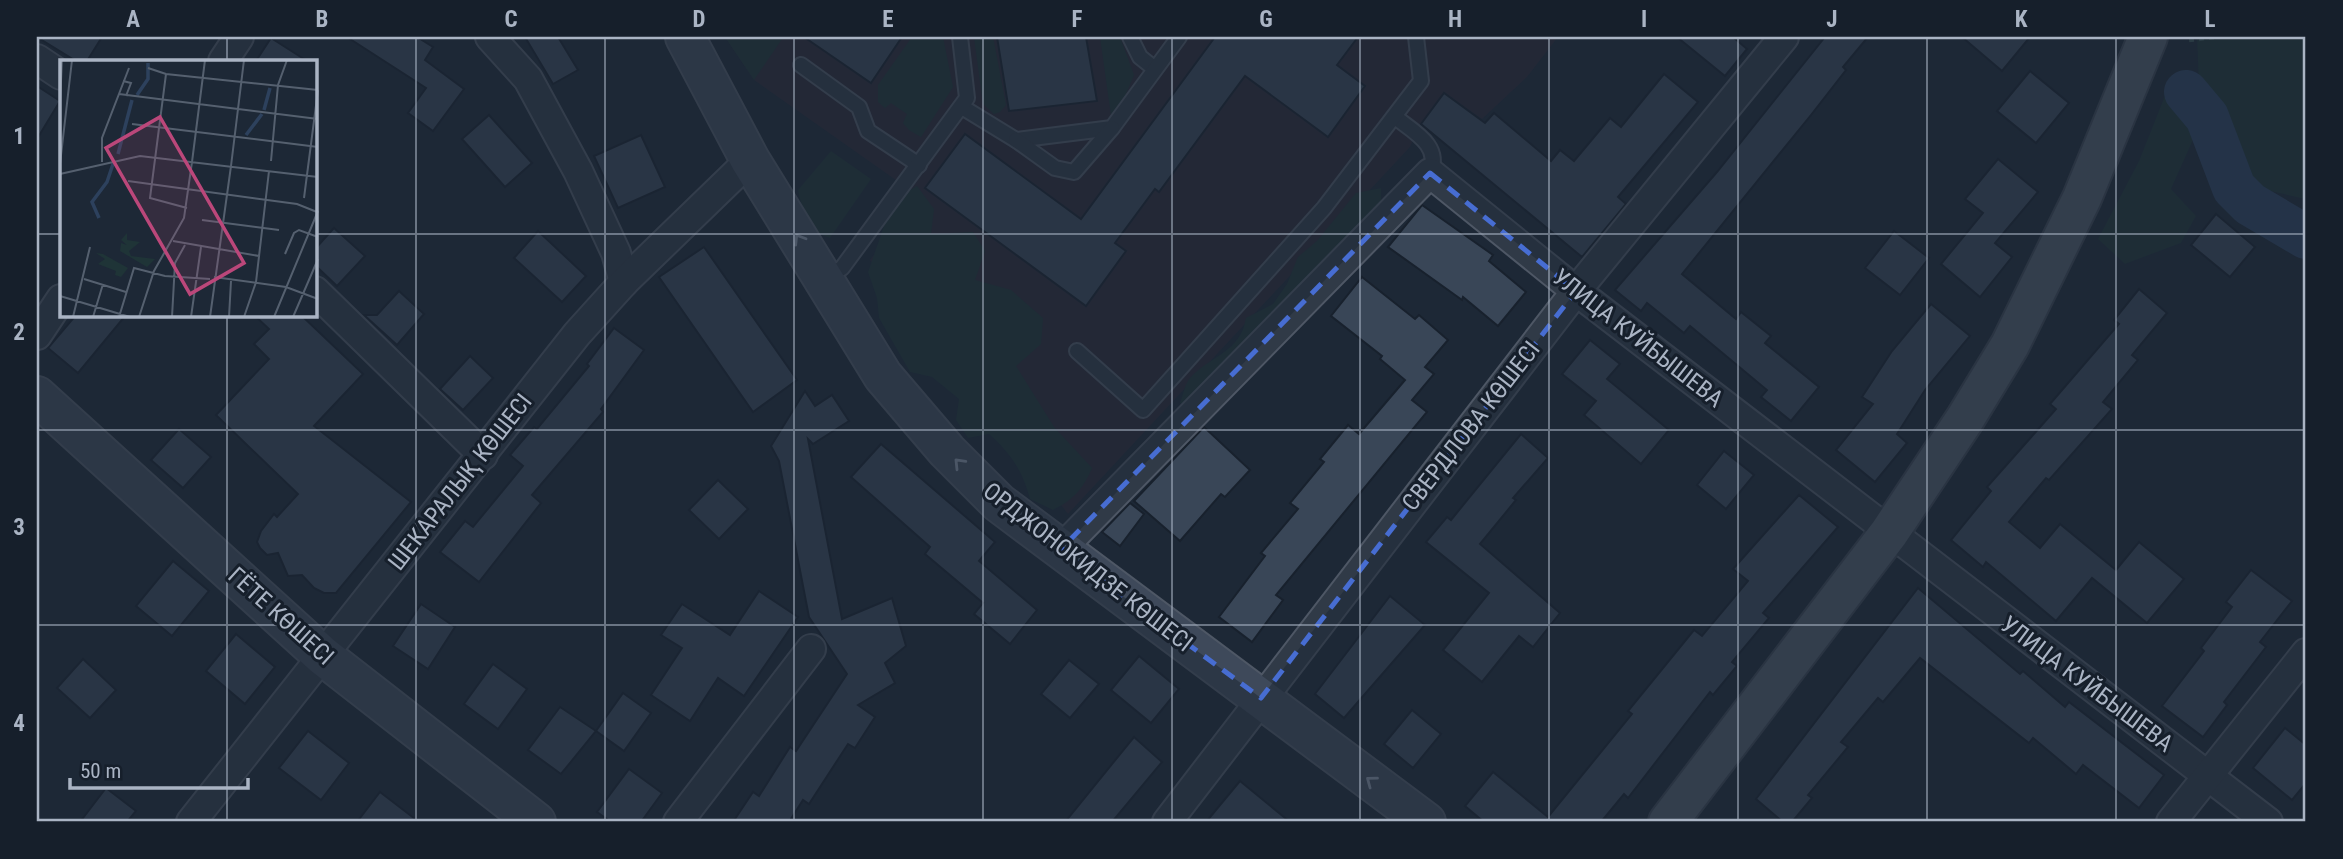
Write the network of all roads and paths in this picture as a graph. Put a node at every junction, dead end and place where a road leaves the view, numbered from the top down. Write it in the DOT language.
graph roads {
  1 [pos="239,37"];
  2 [pos="490,37"];
  3 [pos="685,37"];
  4 [pos="960,37"];
  5 [pos="1130,37"];
  6 [pos="1179,37"];
  7 [pos="1416,37"];
  8 [pos="1784,37"];
  9 [pos="2216,37"];
  10 [pos="2189,40"];
  11 [pos="2141,41"];
  12 [pos="37,59"];
  13 [pos="223,60"];
  14 [pos="801,65"];
  15 [pos="1155,69"];
  16 [pos="60,74"];
  17 [pos="962,107"];
  18 [pos="1395,117"];
  19 [pos="1112,128"];
  20 [pos="1016,140"];
  21 [pos="750,160"];
  22 [pos="919,165"];
  23 [pos="1430,173"];
  24 [pos="823,279"];
  25 [pos="624,282"];
  26 [pos="1576,291"];
  27 [pos="317,293"];
  28 [pos="60,300"];
  29 [pos="37,335"];
  30 [pos="1076,351"];
  31 [pos="37,396"];
  32 [pos="482,455"];
  33 [pos="1889,533"];
  34 [pos="1060,550"];
  35 [pos="811,649"];
  36 [pos="2306,653"];
  37 [pos="323,656"];
  38 [pos="1261,698"];
  39 [pos="2206,776"];
  40 [pos="191,822"];
  41 [pos="536,822"];
  42 [pos="678,822"];
  43 [pos="1167,822"];
  44 [pos="1426,822"];
  45 [pos="1668,822"];
  46 [pos="2171,822"];
  47 [pos="2268,822"];
  1 -- 13 [label="street"];
  2 -- 25 [label="street"];
  3 -- 21 [label="main road, ОРДЖОНОКИДЗЕ КӨШЕСІ"];
  4 -- 17 [label="lane"];
  5 -- 15 [label="lane"];
  6 -- 15 [label="lane"];
  7 -- 18 [label="lane"];
  8 -- 26 [label="street, СВЕРДЛОВА КӨШЕСІ"];
  9 -- 10 [label="path"];
  11 -- 33 [label="main road"];
  12 -- 16 [label="street"];
  14 -- 22 [label="lane"];
  15 -- 19 [label="lane"];
  17 -- 20 [label="lane"];
  17 -- 22 [label="lane"];
  18 -- 23 [label="lane"];
  18 -- 30 [label="lane"];
  19 -- 20 [label="lane"];
  19 -- 20 [label="lane"];
  24 -- 21 [label="main road, ОРДЖОНОКИДЗЕ КӨШЕСІ, one-way"];
  21 -- 25 [label="street, ШЕКАРАЛЫҚ КӨШЕСІ"];
  22 -- 24 [label="lane"];
  23 -- 26 [label="street, УЛИЦА КУЙБЫШЕВА"];
  23 -- 34 [label="street"];
  34 -- 24 [label="main road, ОРДЖОНОКИДЗЕ КӨШЕСІ, one-way"];
  25 -- 32 [label="street, ШЕКАРАЛЫҚ КӨШЕСІ"];
  26 -- 33 [label="street, УЛИЦА КУЙБЫШЕВА"];
  26 -- 38 [label="street, СВЕРДЛОВА КӨШЕСІ"];
  27 -- 32 [label="street"];
  28 -- 29 [label="street"];
  31 -- 37 [label="main road, ГЁТЕ КӨШЕСІ"];
  32 -- 37 [label="street, ШЕКАРАЛЫҚ КӨШЕСІ"];
  33 -- 39 [label="street, УЛИЦА КУЙБЫШЕВА"];
  33 -- 45 [label="main road"];
  34 -- 38 [label="main road, ОРДЖОНОКИДЗЕ КӨШЕСІ"];
  35 -- 42 [label="street"];
  36 -- 39 [label="street"];
  37 -- 40 [label="street, ШЕКАРАЛЫҚ КӨШЕСІ"];
  37 -- 41 [label="main road, ГЁТЕ КӨШЕСІ"];
  38 -- 43 [label="street, СВЕРДЛОВА КӨШЕСІ"];
  44 -- 38 [label="main road, ОРДЖОНОКИДЗЕ КӨШЕСІ, one-way"];
  39 -- 46 [label="street"];
  39 -- 47 [label="street, УЛИЦА КУЙБЫШЕВА"];
}
